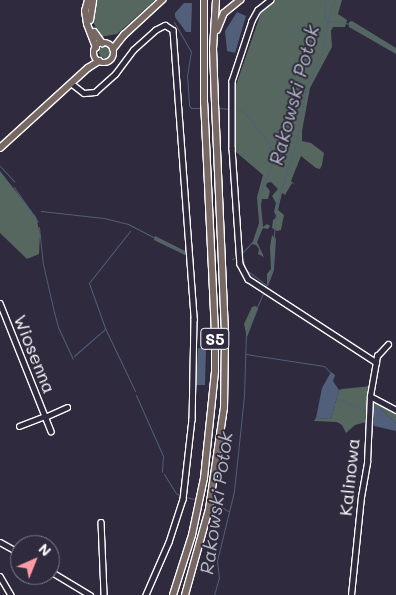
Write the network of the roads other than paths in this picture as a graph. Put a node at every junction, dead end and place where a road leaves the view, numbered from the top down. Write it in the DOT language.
graph roads {
  1 [pos="88,0"];
  2 [pos="93,0"];
  3 [pos="162,0"];
  4 [pos="204,0"];
  5 [pos="216,0"];
  6 [pos="240,0"];
  7 [pos="271,0"];
  8 [pos="105,46"];
  9 [pos="214,48"];
  10 [pos="97,58"];
  11 [pos="72,83"];
  12 [pos="0,148"];
  13 [pos="0,303"];
  14 [pos="388,344"];
  15 [pos="376,362"];
  16 [pos="370,396"];
  17 [pos="67,407"];
  18 [pos="396,410"];
  19 [pos="45,416"];
  20 [pos="19,426"];
  21 [pos="51,431"];
  22 [pos="101,522"];
  23 [pos="0,576"];
  24 [pos="60,577"];
  25 [pos="11,595"];
  26 [pos="90,595"];
  27 [pos="104,595"];
  28 [pos="146,595"];
  29 [pos="173,595"];
  30 [pos="185,595"];
  31 [pos="351,595"];
  1 -- 8 [label="highway"];
  2 -- 8 [label="highway"];
  3 -- 8 [label="main road"];
  4 -- 29 [label="highway, S5"];
  5 -- 9 [label="highway, S5"];
  6 -- 9 [label="highway"];
  7 -- 15 [label="street"];
  8 -- 10 [label="main road"];
  8 -- 10 [label="main road"];
  9 -- 30 [label="highway, S5"];
  10 -- 11 [label="main road"];
  11 -- 12 [label="main road"];
  11 -- 28 [label="street"];
  13 -- 19 [label="street, Wiosenna"];
  14 -- 15 [label="street"];
  15 -- 16 [label="street, Kalinowa"];
  16 -- 18 [label="street"];
  16 -- 31 [label="street, Kalinowa"];
  17 -- 19 [label="street, Wiosenna"];
  19 -- 20 [label="street, Wiosenna"];
  19 -- 21 [label="street, Wiosenna"];
  22 -- 27 [label="street"];
  23 -- 25 [label="street"];
  24 -- 26 [label="street"];
}
